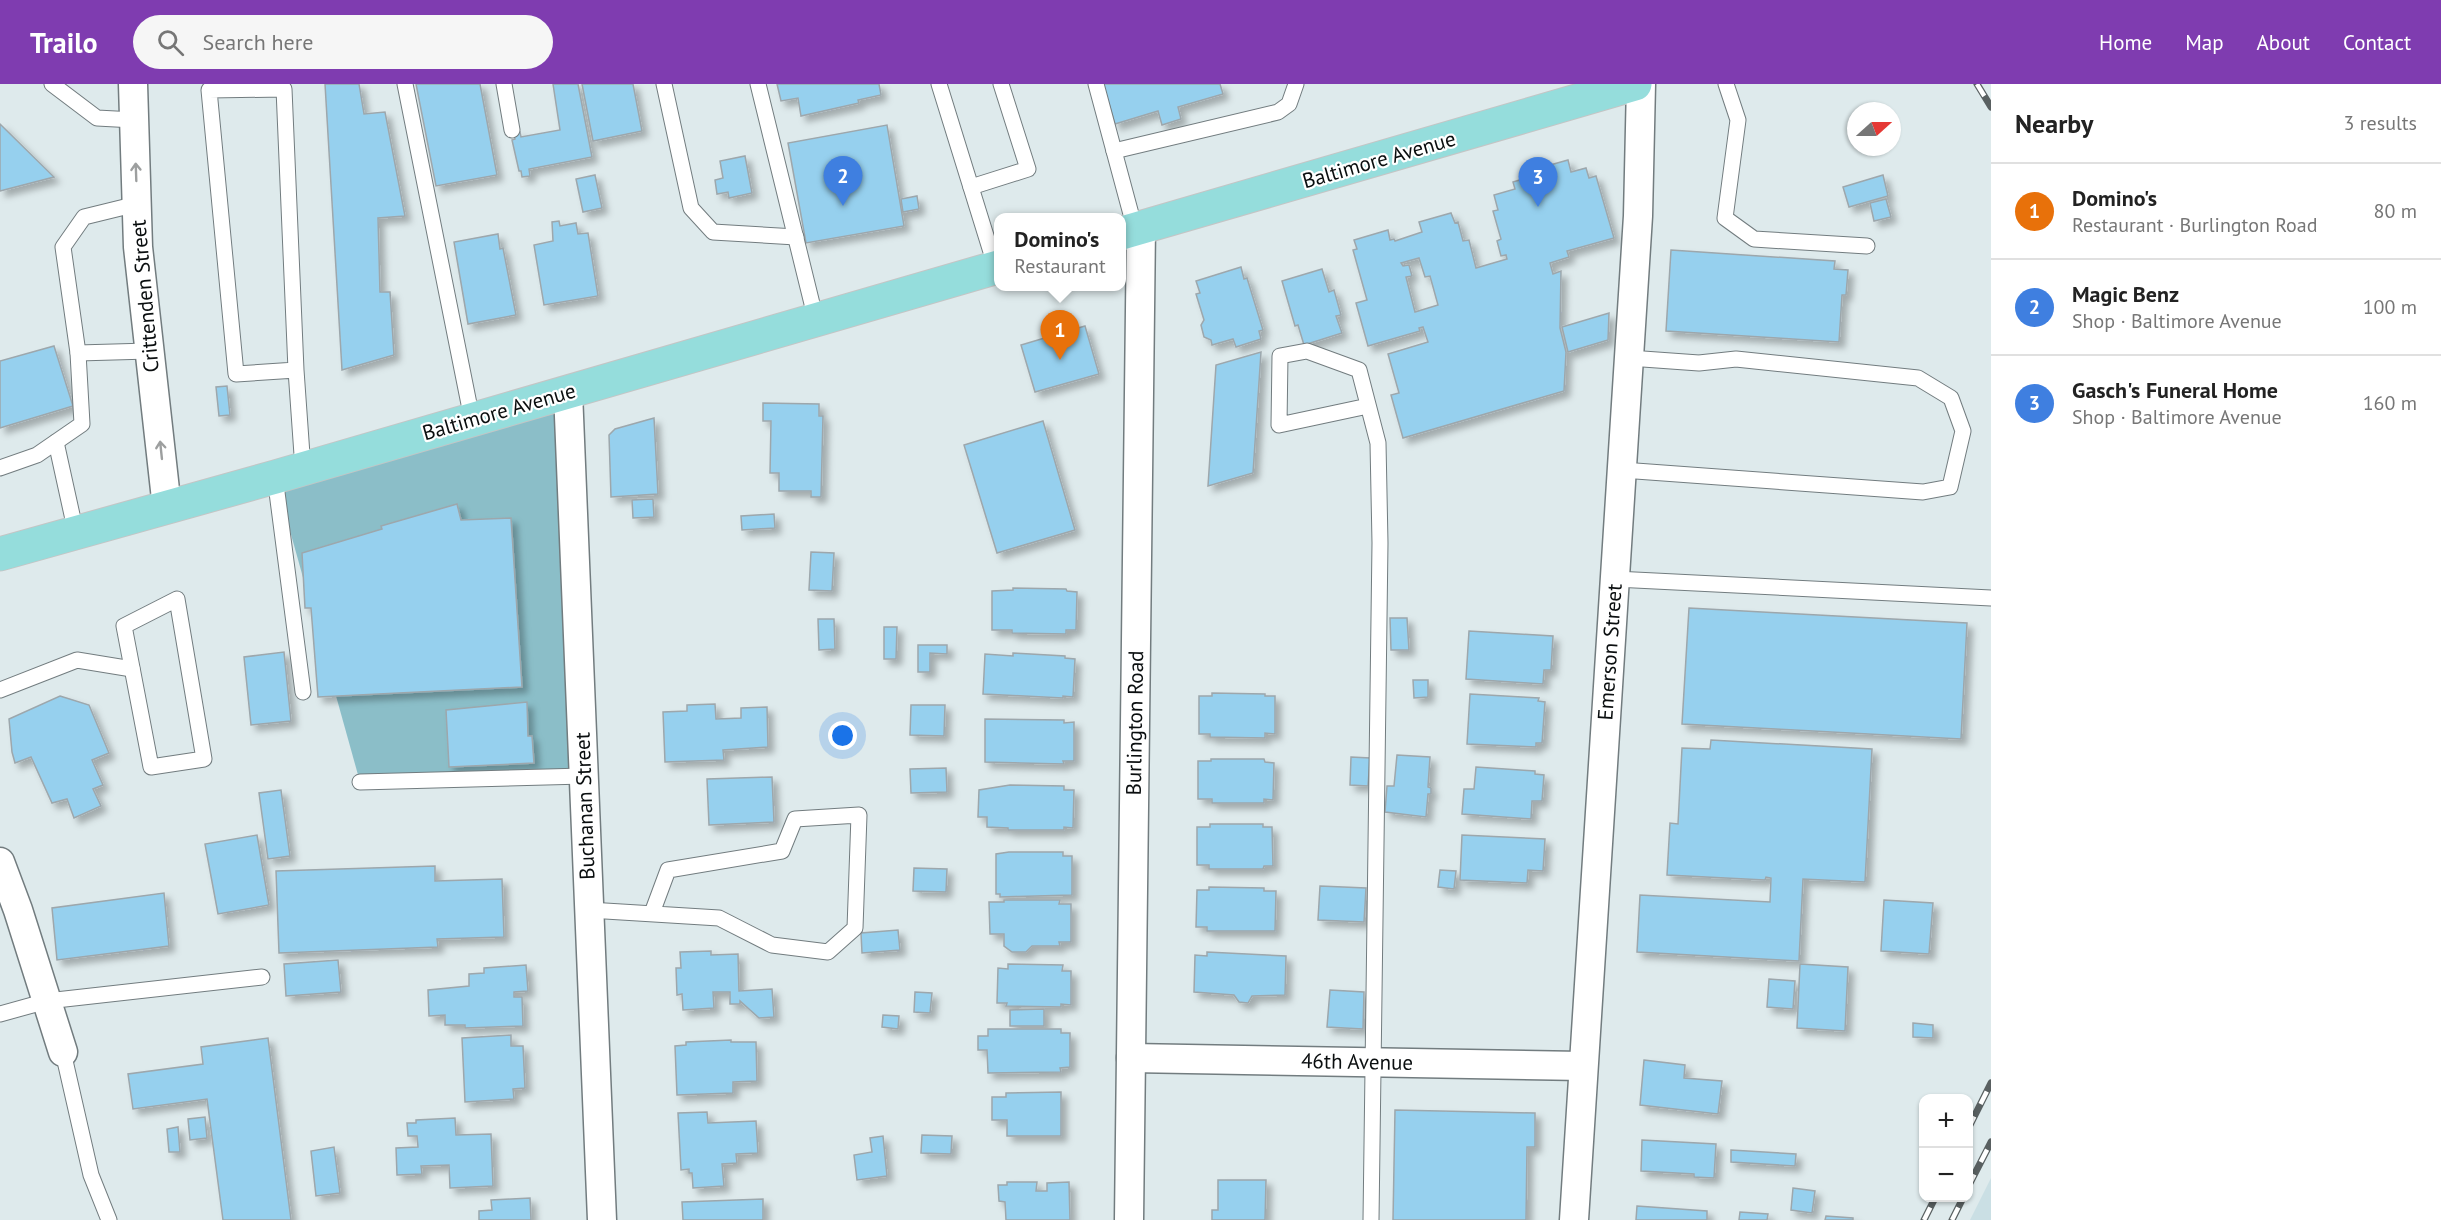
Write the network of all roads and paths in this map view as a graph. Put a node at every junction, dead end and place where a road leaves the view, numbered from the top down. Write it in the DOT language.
graph roads {
  1 [pos="52,84"];
  2 [pos="133,84"];
  3 [pos="405,84"];
  4 [pos="504,84"];
  5 [pos="664,84"];
  6 [pos="758,84"];
  7 [pos="939,84"];
  8 [pos="1001,84"];
  9 [pos="1096,84"];
  10 [pos="1296,84"];
  11 [pos="1635,84"];
  12 [pos="1641,84"];
  13 [pos="1726,84"];
  14 [pos="1583,92"];
  15 [pos="134,120"];
  16 [pos="512,130"];
  17 [pos="1114,151"];
  18 [pos="971,187"];
  19 [pos="137,204"];
  20 [pos="1133,229"];
  21 [pos="796,237"];
  22 [pos="1868,246"];
  23 [pos="994,259"];
  24 [pos="994,269"];
  25 [pos="816,320"];
  26 [pos="149,351"];
  27 [pos="78,354"];
  28 [pos="1629,358"];
  29 [pos="296,370"];
  30 [pos="568,392"];
  31 [pos="1368,406"];
  32 [pos="472,419"];
  33 [pos="56,442"];
  34 [pos="0,468"];
  35 [pos="1622,470"];
  36 [pos="289,473"];
  37 [pos="167,508"];
  38 [pos="76,533"];
  39 [pos="0,554"];
  40 [pos="1615,579"];
  41 [pos="1991,598"];
  42 [pos="132,669"];
  43 [pos="0,690"];
  44 [pos="303,692"];
  45 [pos="584,776"];
  46 [pos="360,782"];
  47 [pos="0,862"];
  48 [pos="589,910"];
  49 [pos="652,913"];
  50 [pos="262,977"];
  51 [pos="47,1001"];
  52 [pos="0,1014"];
  53 [pos="63,1052"];
  54 [pos="1131,1058"];
  55 [pos="1373,1062"];
  56 [pos="1582,1066"];
  57 [pos="109,1220"];
  58 [pos="602,1220"];
  59 [pos="1129,1220"];
  60 [pos="1371,1220"];
  61 [pos="1574,1220"];
  1 -- 15 [label="lane"];
  2 -- 15 [label="street, Crittenden Street"];
  3 -- 32 [label="lane"];
  4 -- 16 [label="lane"];
  5 -- 21 [label="lane"];
  6 -- 21 [label="lane"];
  7 -- 18 [label="lane"];
  8 -- 18 [label="lane"];
  9 -- 17 [label="lane"];
  10 -- 17 [label="lane"];
  11 -- 14 [label="main road, Baltimore Avenue"];
  12 -- 28 [label="street, Emerson Street"];
  13 -- 22 [label="lane"];
  14 -- 20 [label="main road, Baltimore Avenue"];
  19 -- 15 [label="street, Crittenden Street, one-way"];
  17 -- 20 [label="lane"];
  18 -- 23 [label="lane"];
  19 -- 26 [label="street, Crittenden Street"];
  19 -- 27 [label="lane"];
  20 -- 54 [label="street, Burlington Road"];
  21 -- 25 [label="lane"];
  24 -- 25 [label="main road, Baltimore Avenue"];
  25 -- 30 [label="main road, Baltimore Avenue"];
  26 -- 27 [label="lane"];
  37 -- 26 [label="street, Crittenden Street, one-way"];
  27 -- 33 [label="lane"];
  28 -- 35 [label="street, Emerson Street"];
  28 -- 35 [label="lane"];
  29 -- 29 [label="lane"];
  29 -- 36 [label="lane"];
  30 -- 32 [label="main road, Baltimore Avenue"];
  30 -- 45 [label="street, Buchanan Street"];
  31 -- 31 [label="lane"];
  31 -- 55 [label="lane"];
  32 -- 36 [label="main road, Baltimore Avenue"];
  33 -- 34 [label="lane"];
  33 -- 38 [label="lane"];
  35 -- 40 [label="street, Emerson Street"];
  36 -- 37 [label="main road, Baltimore Avenue"];
  36 -- 44 [label="lane"];
  37 -- 38 [label="main road, Baltimore Avenue"];
  38 -- 39 [label="main road, Baltimore Avenue"];
  40 -- 41 [label="lane"];
  40 -- 56 [label="street, Emerson Street"];
  42 -- 42 [label="lane"];
  42 -- 43 [label="lane"];
  45 -- 46 [label="lane"];
  45 -- 48 [label="street, Buchanan Street"];
  47 -- 51 [label="street"];
  48 -- 49 [label="lane"];
  48 -- 58 [label="street, Buchanan Street"];
  49 -- 49 [label="lane"];
  50 -- 51 [label="lane"];
  51 -- 52 [label="lane"];
  51 -- 53 [label="street"];
  53 -- 57 [label="lane"];
  54 -- 55 [label="street, 46th Avenue"];
  54 -- 59 [label="street, Burlington Road"];
  55 -- 56 [label="street, 46th Avenue"];
  55 -- 60 [label="lane"];
  56 -- 61 [label="street, Emerson Street"];
}
